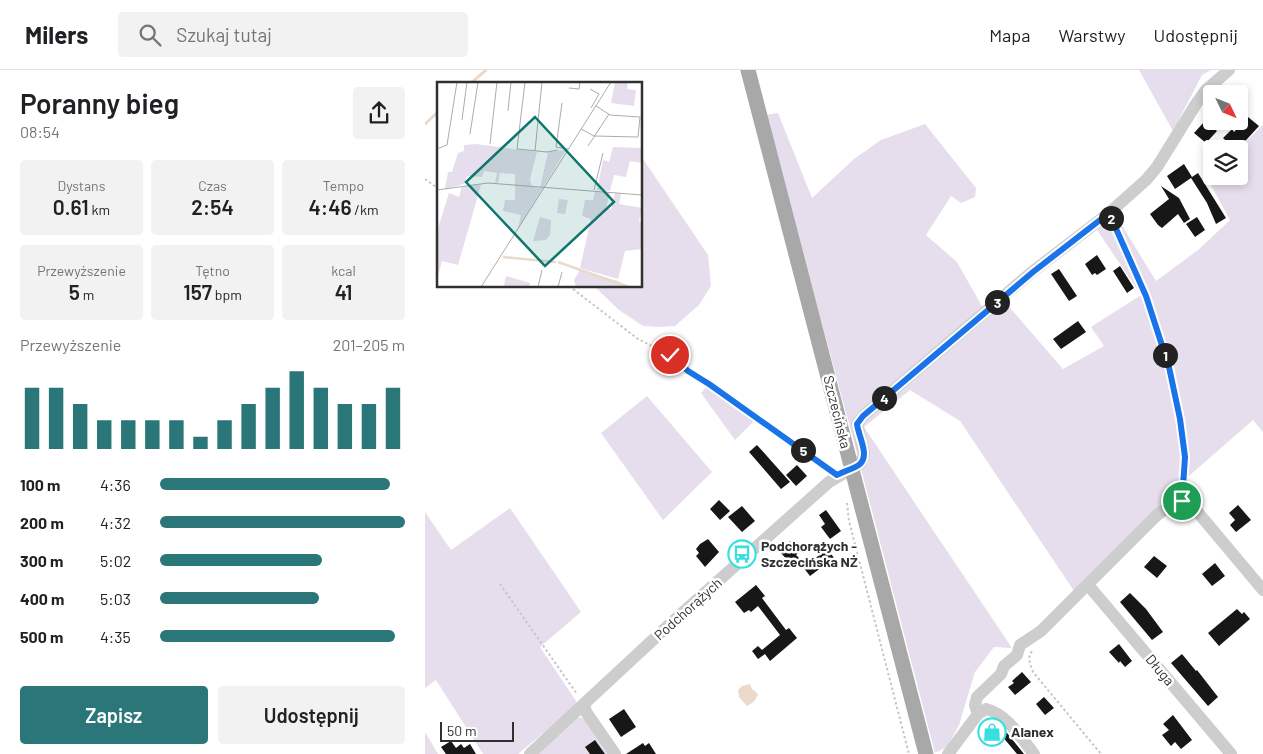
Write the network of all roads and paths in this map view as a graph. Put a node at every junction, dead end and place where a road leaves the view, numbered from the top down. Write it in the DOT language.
graph roads {
  1 [pos="748,70"];
  2 [pos="1229,70"];
  3 [pos="425,179"];
  4 [pos="437,188"];
  5 [pos="1109,213"];
  6 [pos="572,288"];
  7 [pos="851,468"];
  8 [pos="837,475"];
  9 [pos="1182,501"];
  10 [pos="501,584"];
  11 [pos="1088,585"];
  12 [pos="1263,590"];
  13 [pos="1034,647"];
  14 [pos="584,704"];
  15 [pos="978,714"];
  16 [pos="530,754"];
  17 [pos="615,754"];
  18 [pos="926,754"];
  19 [pos="948,754"];
  20 [pos="1034,754"];
  21 [pos="1101,754"];
  22 [pos="1231,754"];
  1 -- 7 [label="main road, Szczecińska"];
  2 -- 5 [label="street"];
  3 -- 4 [label="path"];
  5 -- 7 [label="street"];
  5 -- 9 [label="path"];
  6 -- 8 [label="path"];
  7 -- 8 [label="street, Podchorążych"];
  7 -- 18 [label="main road, Szczecińska"];
  8 -- 14 [label="street, Podchorążych"];
  9 -- 11 [label="street"];
  9 -- 12 [label="street"];
  10 -- 14 [label="path"];
  11 -- 15 [label="street"];
  11 -- 22 [label="street, Długa"];
  13 -- 21 [label="path"];
  14 -- 16 [label="street, Podchorążych"];
  14 -- 17 [label="street"];
  15 -- 19 [label="street"];
  15 -- 20 [label="street"];
}
